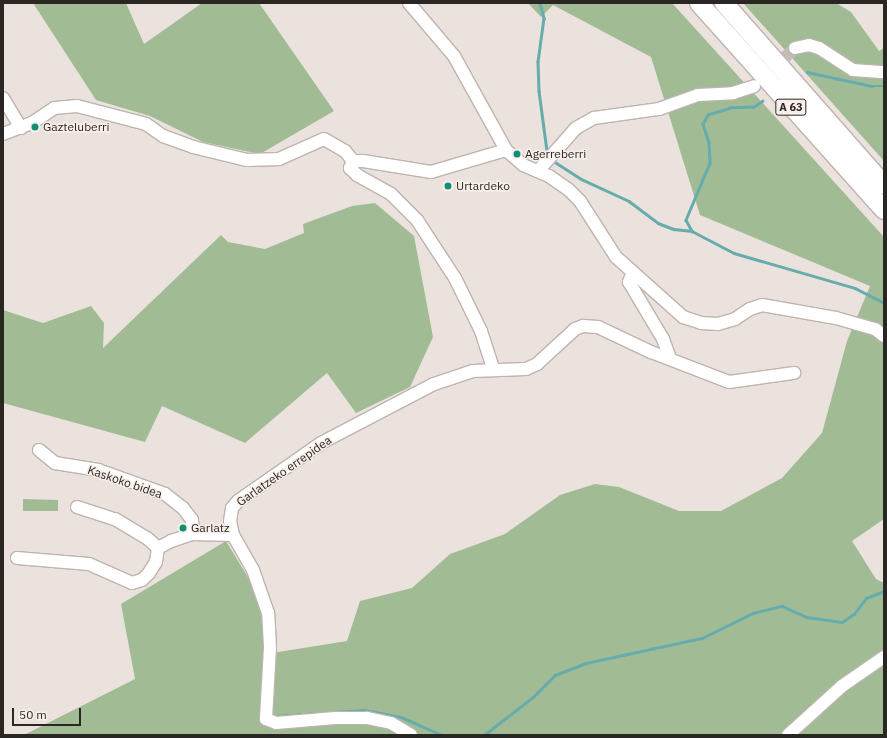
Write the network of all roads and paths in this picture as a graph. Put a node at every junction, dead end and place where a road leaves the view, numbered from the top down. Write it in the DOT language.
graph roads {
  1 [pos="409,3"];
  2 [pos="699,3"];
  3 [pos="724,3"];
  4 [pos="795,48"];
  5 [pos="884,72"];
  6 [pos="754,86"];
  7 [pos="3,98"];
  8 [pos="21,128"];
  9 [pos="3,134"];
  10 [pos="506,150"];
  11 [pos="353,161"];
  12 [pos="538,170"];
  13 [pos="884,185"];
  14 [pos="884,210"];
  15 [pos="633,272"];
  16 [pos="884,336"];
  17 [pos="670,358"];
  18 [pos="492,369"];
  19 [pos="794,373"];
  20 [pos="39,450"];
  21 [pos="77,507"];
  22 [pos="193,534"];
  23 [pos="233,535"];
  24 [pos="158,548"];
  25 [pos="17,558"];
  26 [pos="884,657"];
  27 [pos="411,735"];
  28 [pos="788,735"];
  1 -- 10 [label="street"];
  2 -- 14 [label="highway, A 63"];
  3 -- 13 [label="highway, A 63"];
  4 -- 5 [label="street"];
  6 -- 12 [label="street"];
  7 -- 8 [label="street"];
  8 -- 9 [label="street"];
  8 -- 11 [label="street"];
  10 -- 11 [label="street"];
  10 -- 12 [label="street"];
  11 -- 18 [label="street"];
  12 -- 15 [label="street"];
  15 -- 16 [label="street"];
  15 -- 17 [label="street"];
  17 -- 18 [label="street, Garlatzeko errepidea"];
  17 -- 19 [label="street, Garlatzeko errepidea"];
  18 -- 23 [label="street, Garlatzeko errepidea"];
  20 -- 22 [label="street, Kaskoko bidea"];
  21 -- 24 [label="street"];
  22 -- 23 [label="street"];
  22 -- 24 [label="street"];
  23 -- 27 [label="street, Garlatzeko errepidea"];
  24 -- 25 [label="street"];
  26 -- 28 [label="street"];
}
